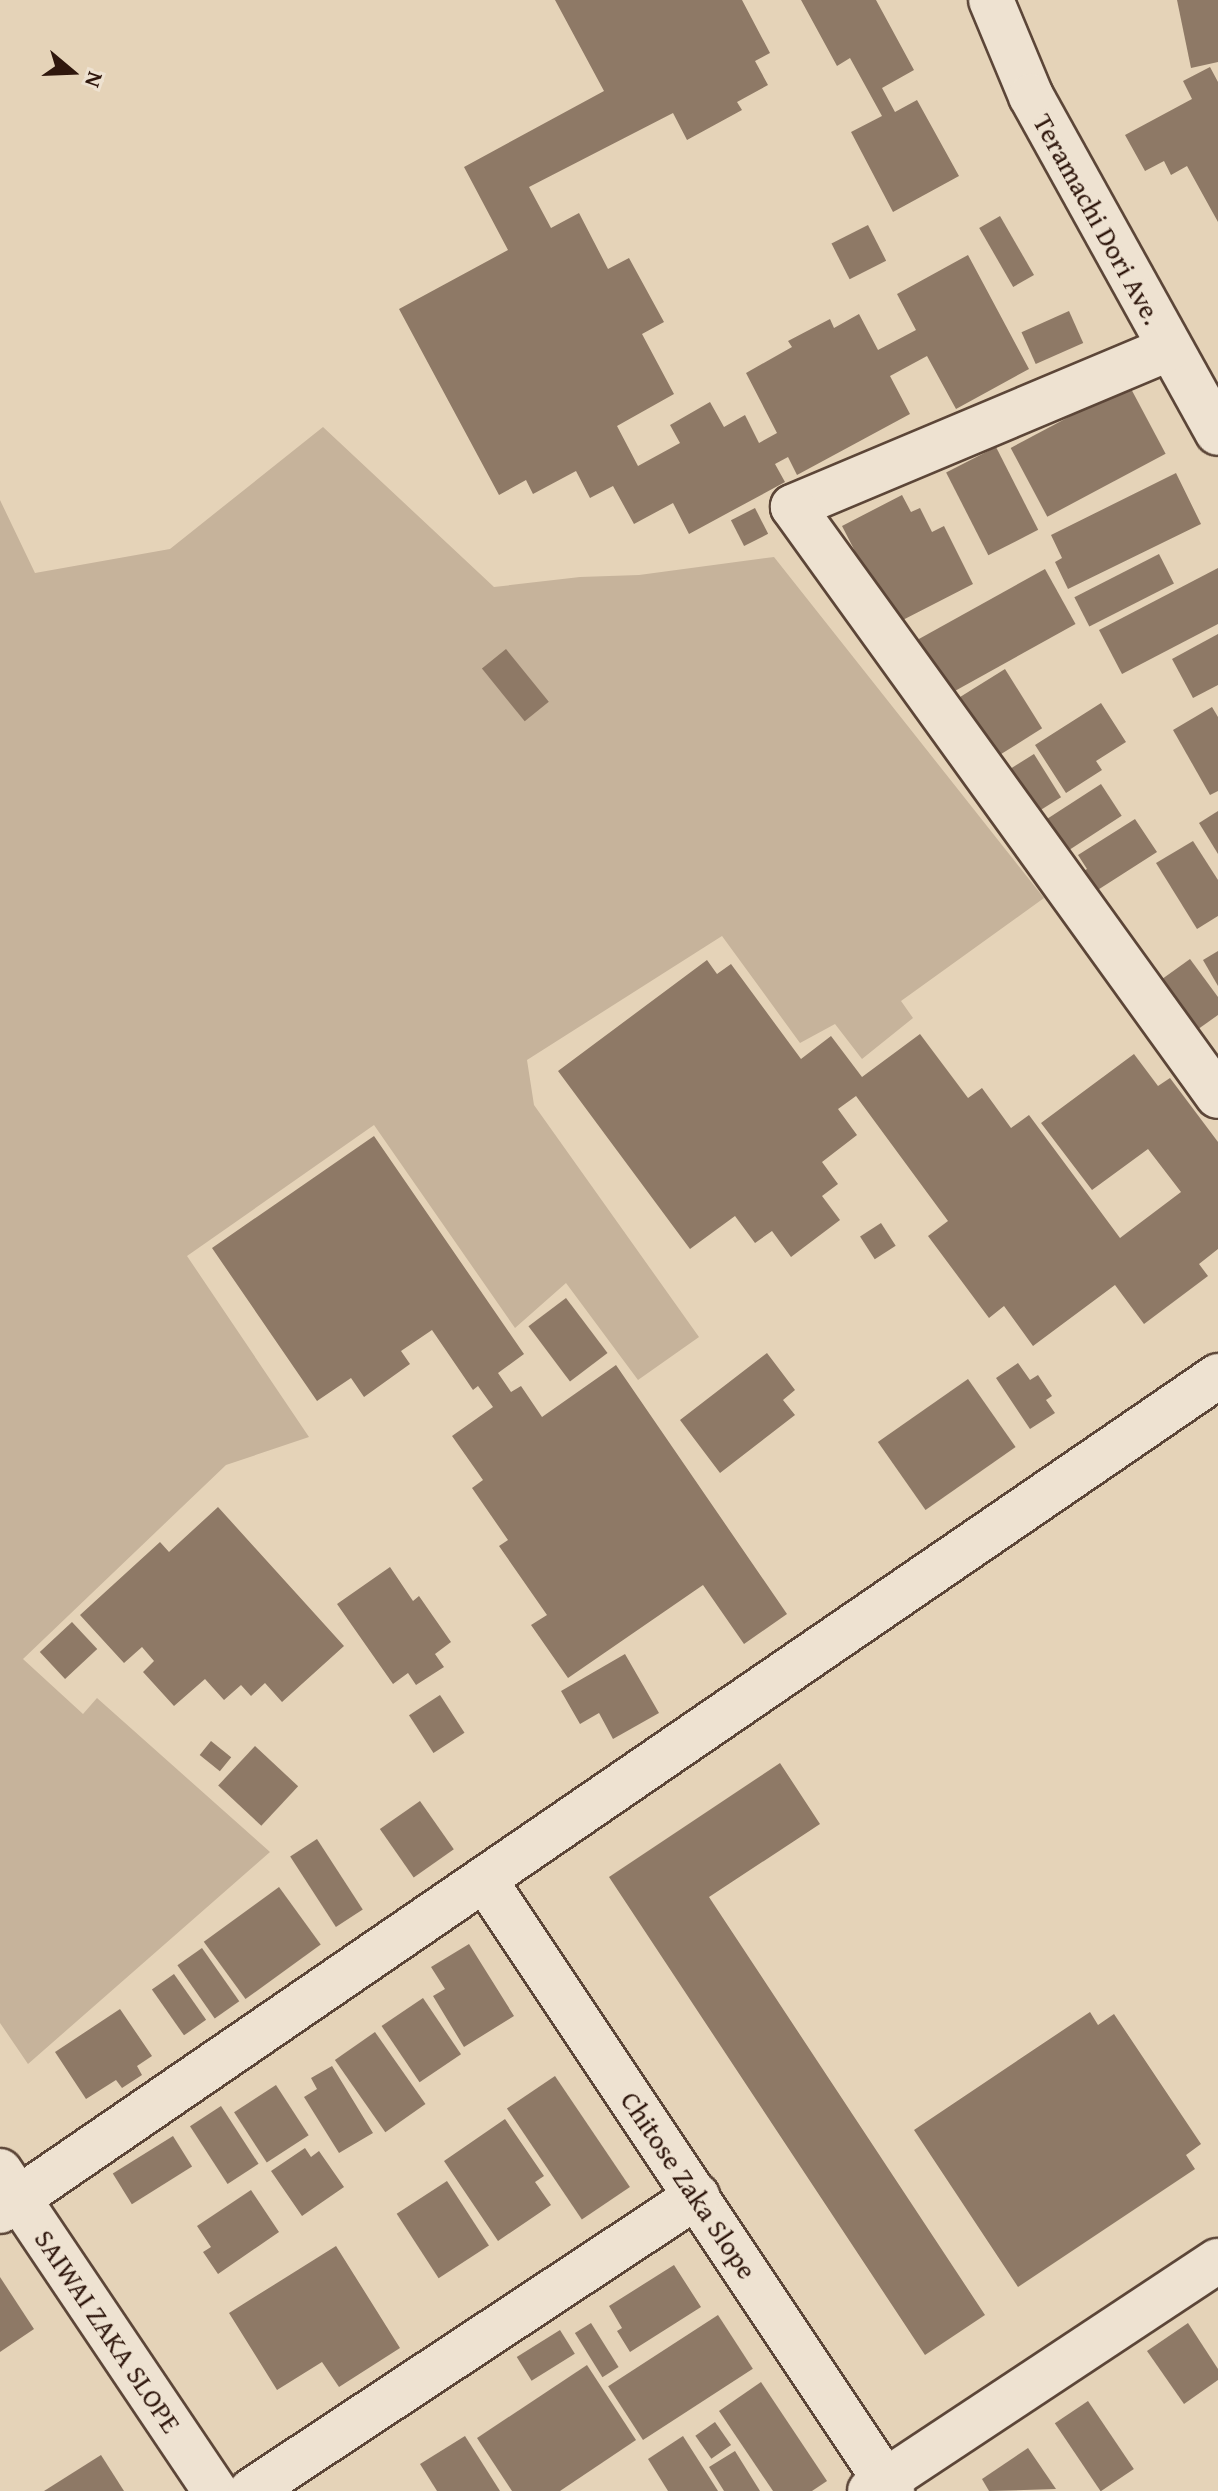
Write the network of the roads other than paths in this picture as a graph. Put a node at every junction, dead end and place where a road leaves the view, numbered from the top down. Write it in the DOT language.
graph roads {
  1 [pos="991,0"];
  2 [pos="1168,349"];
  3 [pos="1218,433"];
  4 [pos="1218,1096"];
  5 [pos="1218,1376"];
  6 [pos="484,1879"];
  7 [pos="6,2193"];
  8 [pos="697,2196"];
  9 [pos="1218,2261"];
  10 [pos="882,2487"];
  11 [pos="215,2491"];
  12 [pos="251,2491"];
  1 -- 2 [label="street, Teramachi Dori Ave."];
  2 -- 3 [label="street, Teramachi Dori Ave."];
  2 -- 4 [label="street"];
  5 -- 6 [label="street"];
  6 -- 7 [label="street"];
  6 -- 8 [label="street, Chitose Zaka Slope"];
  7 -- 11 [label="street, SAIWAI ZAKA SLOPE"];
  8 -- 10 [label="street, Chitose Zaka Slope"];
  8 -- 12 [label="street"];
  9 -- 10 [label="street"];
}
